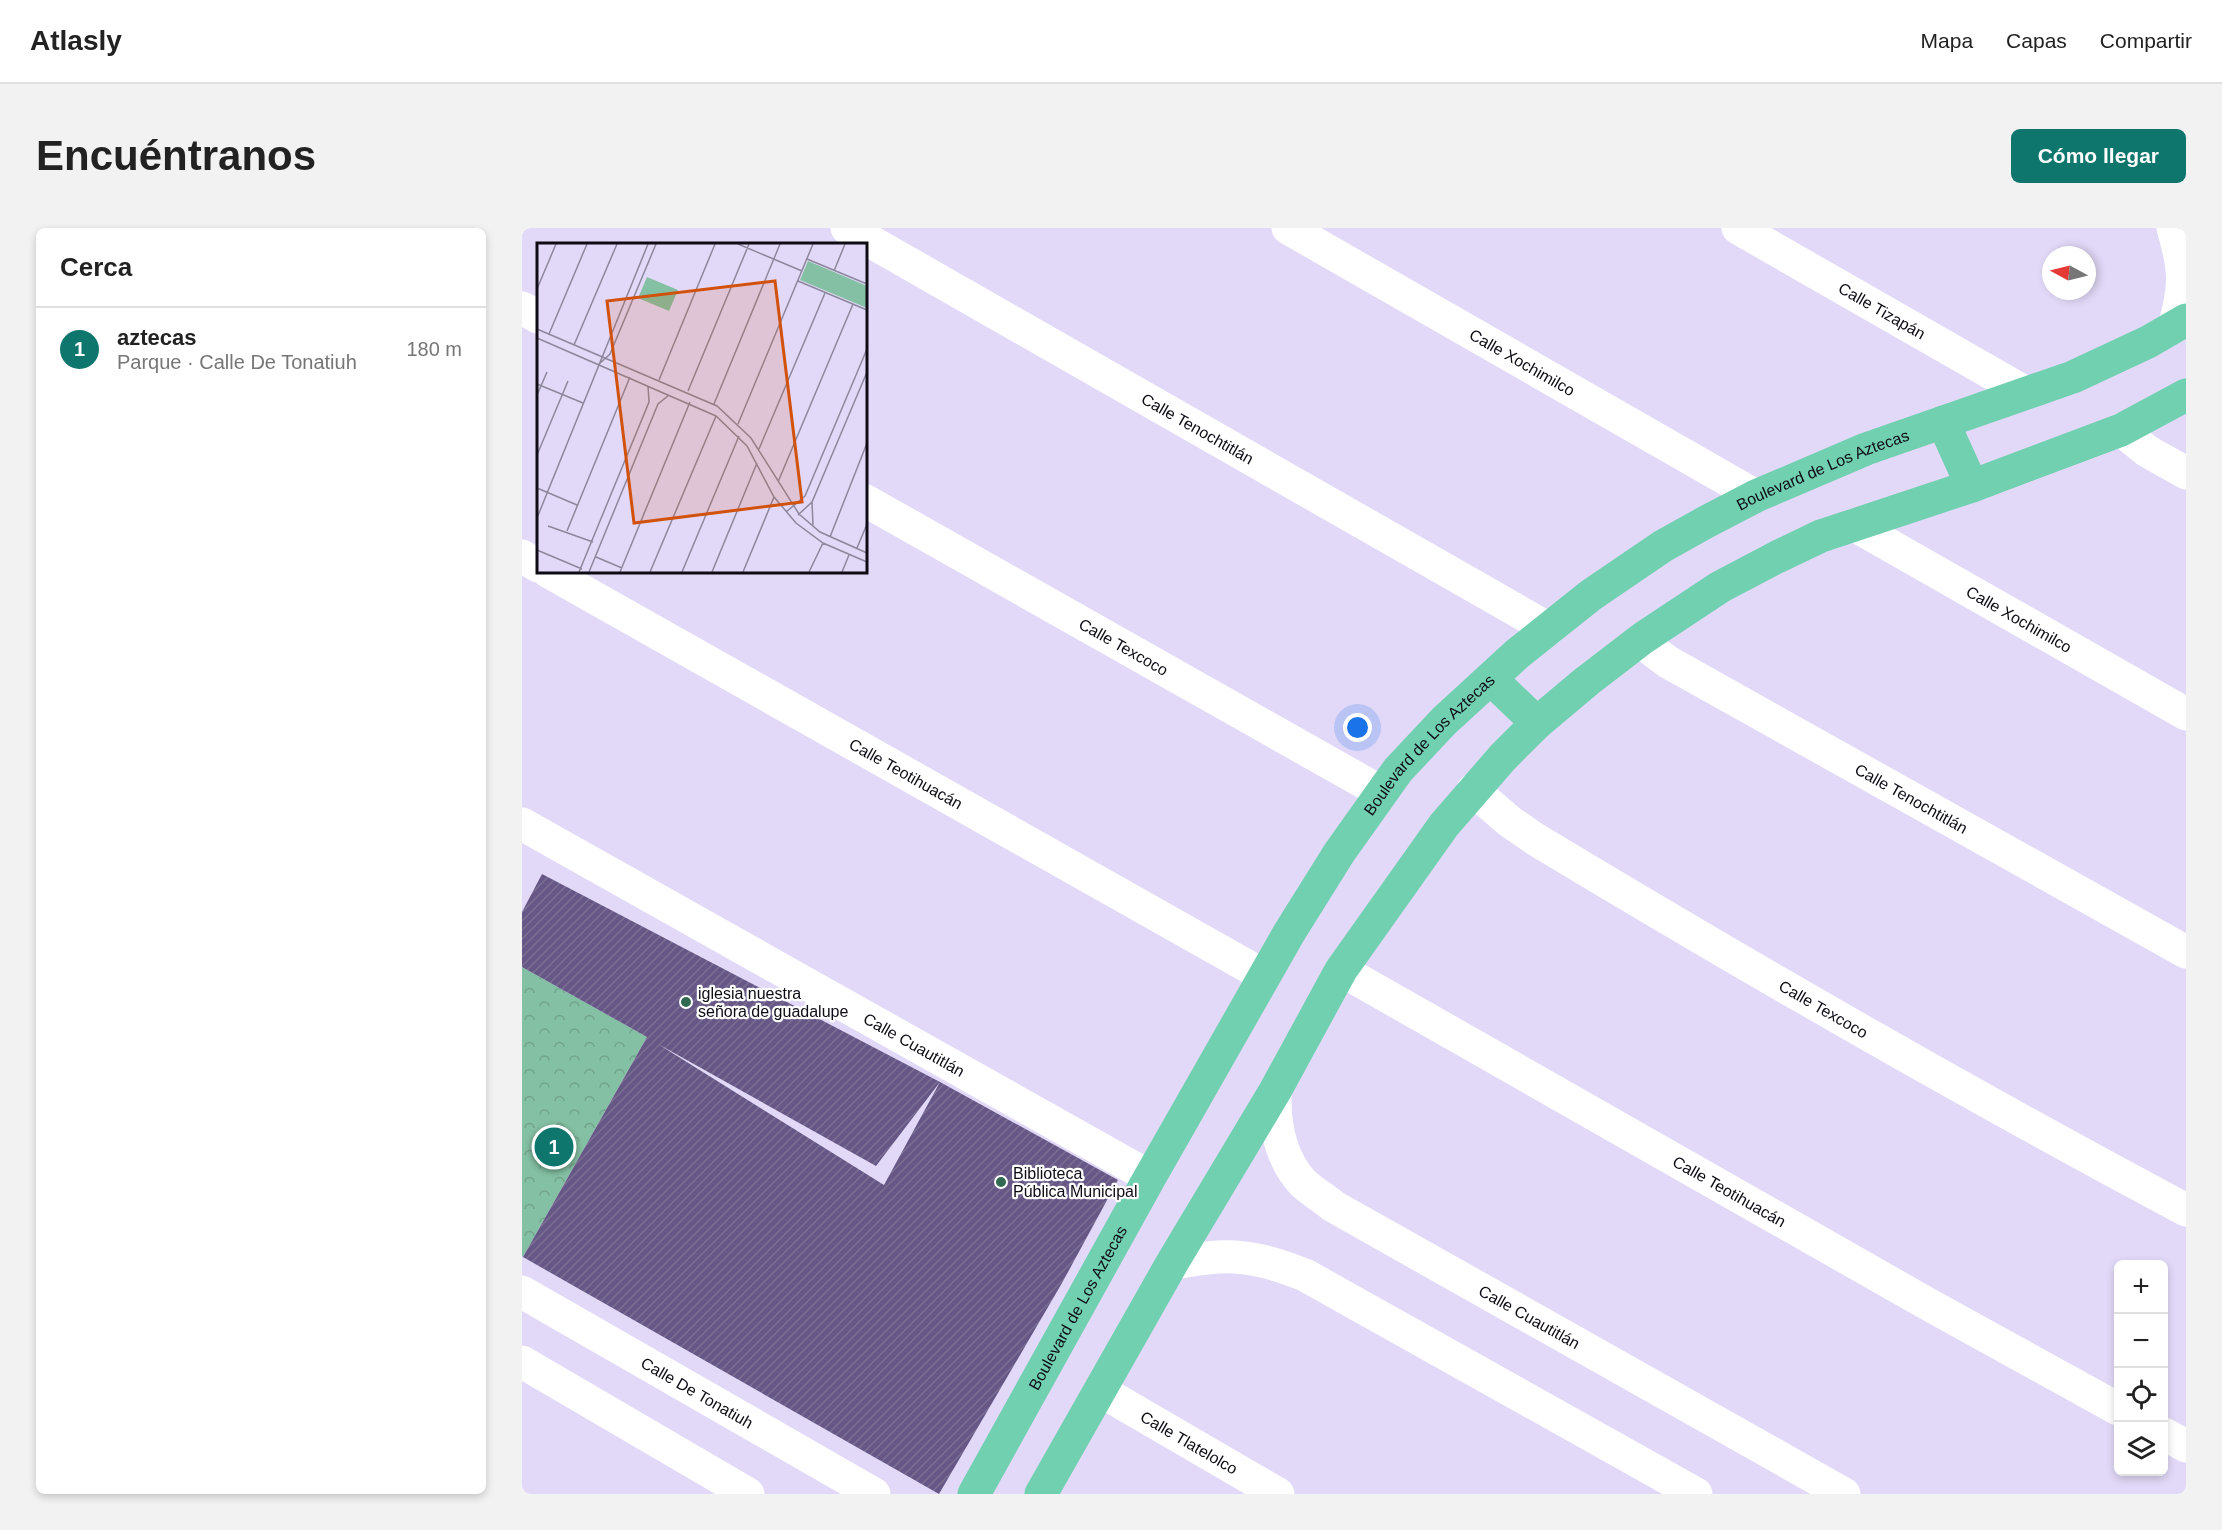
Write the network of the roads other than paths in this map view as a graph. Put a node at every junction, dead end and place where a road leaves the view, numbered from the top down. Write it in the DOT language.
graph roads {
  1 [pos="848,228"];
  2 [pos="1288,228"];
  3 [pos="1738,228"];
  4 [pos="2174,228"];
  5 [pos="2186,243"];
  6 [pos="522,308"];
  7 [pos="537,316"];
  8 [pos="2180,323"];
  9 [pos="2026,393"];
  10 [pos="2186,395"];
  11 [pos="1943,422"];
  12 [pos="2121,430"];
  13 [pos="2186,473"];
  14 [pos="1972,486"];
  15 [pos="1756,496"];
  16 [pos="867,502"];
  17 [pos="1854,525"];
  18 [pos="522,556"];
  19 [pos="537,565"];
  20 [pos="551,573"];
  21 [pos="1549,629"];
  22 [pos="1642,638"];
  23 [pos="1491,679"];
  24 [pos="2186,714"];
  25 [pos="1537,723"];
  26 [pos="1473,790"];
  27 [pos="1381,792"];
  28 [pos="522,824"];
  29 [pos="2186,952"];
  30 [pos="1341,970"];
  31 [pos="1263,975"];
  32 [pos="1275,1091"];
  33 [pos="1150,1177"];
  34 [pos="2186,1209"];
  35 [pos="1172,1263"];
  36 [pos="522,1292"];
  37 [pos="522,1362"];
  38 [pos="1101,1391"];
  39 [pos="2114,1407"];
  40 [pos="2168,1437"];
  41 [pos="2186,1446"];
  42 [pos="748,1494"];
  43 [pos="874,1494"];
  44 [pos="974,1494"];
  45 [pos="1041,1494"];
  46 [pos="1278,1494"];
  47 [pos="1696,1494"];
  48 [pos="1844,1494"];
  1 -- 21 [label="street, Calle Tenochtitlán"];
  2 -- 15 [label="street, Calle Xochimilco"];
  3 -- 9 [label="street, Calle Tizapán"];
  4 -- 5 [label="street"];
  4 -- 8 [label="street"];
  6 -- 7 [label="street"];
  8 -- 9 [label="main road, Boulevard de Los Aztecas"];
  9 -- 11 [label="main road, Boulevard de Los Aztecas"];
  10 -- 12 [label="main road"];
  11 -- 14 [label="main road"];
  11 -- 15 [label="main road, Boulevard de Los Aztecas"];
  12 -- 13 [label="street"];
  12 -- 14 [label="main road"];
  14 -- 17 [label="main road"];
  15 -- 21 [label="main road, Boulevard de Los Aztecas"];
  16 -- 27 [label="street, Calle Texcoco"];
  17 -- 22 [label="main road"];
  17 -- 24 [label="street, Calle Xochimilco"];
  18 -- 19 [label="street"];
  20 -- 31 [label="street, Calle Teotihuacán"];
  21 -- 23 [label="main road, Boulevard de Los Aztecas"];
  22 -- 25 [label="main road"];
  22 -- 29 [label="street, Calle Tenochtitlán"];
  23 -- 25 [label="main road"];
  23 -- 27 [label="main road, Boulevard de Los Aztecas"];
  25 -- 26 [label="main road"];
  26 -- 30 [label="main road"];
  26 -- 34 [label="street, Calle Texcoco"];
  27 -- 31 [label="main road, Boulevard de Los Aztecas"];
  28 -- 33 [label="street, Calle Cuautitlán"];
  30 -- 32 [label="main road"];
  30 -- 39 [label="street, Calle Teotihuacán"];
  31 -- 33 [label="main road, Boulevard de Los Aztecas"];
  32 -- 35 [label="main road"];
  32 -- 48 [label="street, Calle Cuautitlán"];
  33 -- 44 [label="main road, Boulevard de Los Aztecas"];
  35 -- 38 [label="main road"];
  35 -- 47 [label="street"];
  36 -- 43 [label="street, Calle De Tonatiuh"];
  37 -- 42 [label="street"];
  38 -- 45 [label="main road"];
  38 -- 46 [label="street, Calle Tlatelolco"];
  40 -- 41 [label="street"];
}
